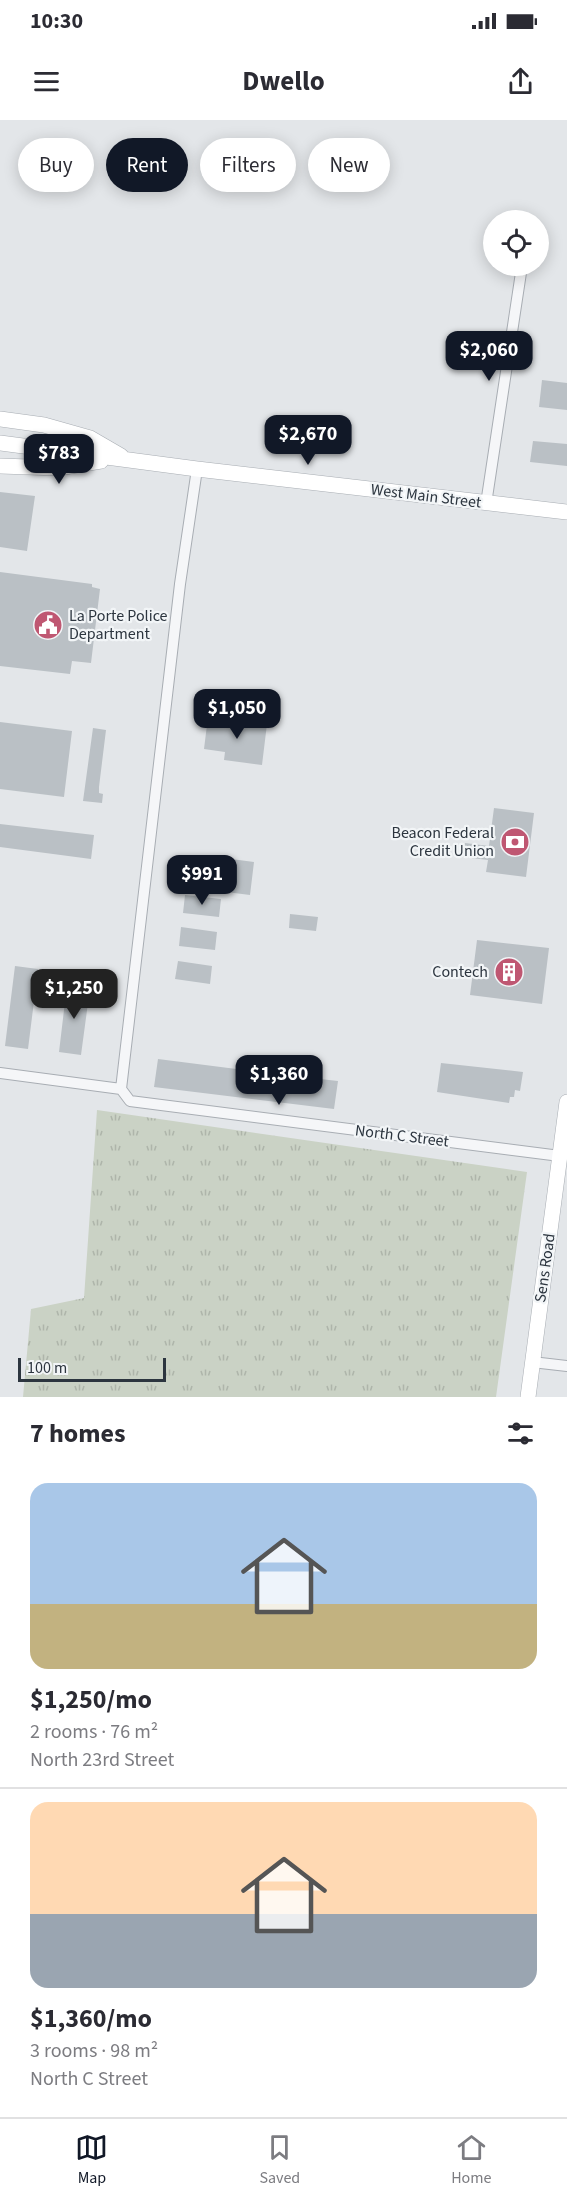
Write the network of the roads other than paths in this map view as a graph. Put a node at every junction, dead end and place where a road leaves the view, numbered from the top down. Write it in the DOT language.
graph roads {
  1 [pos="520,276"];
  2 [pos="0,419"];
  3 [pos="0,443"];
  4 [pos="121,459"];
  5 [pos="0,466"];
  6 [pos="197,469"];
  7 [pos="486,504"];
  8 [pos="567,512"];
  9 [pos="0,1073"];
  10 [pos="121,1089"];
  11 [pos="567,1102"];
  12 [pos="560,1156"];
  13 [pos="532,1362"];
  14 [pos="567,1366"];
  15 [pos="528,1397"];
  1 -- 7 [label="street"];
  2 -- 4 [label="main road"];
  3 -- 4 [label="main road, West Main Street"];
  4 -- 5 [label="main road"];
  4 -- 6 [label="main road, West Main Street"];
  6 -- 7 [label="main road, West Main Street"];
  6 -- 10 [label="street"];
  7 -- 8 [label="main road, West Main Street"];
  9 -- 10 [label="street, North C Street"];
  10 -- 12 [label="street, North C Street"];
  11 -- 12 [label="main road, Sens Road"];
  12 -- 13 [label="main road, Sens Road"];
  13 -- 14 [label="street"];
  13 -- 15 [label="main road, Sens Road"];
}
